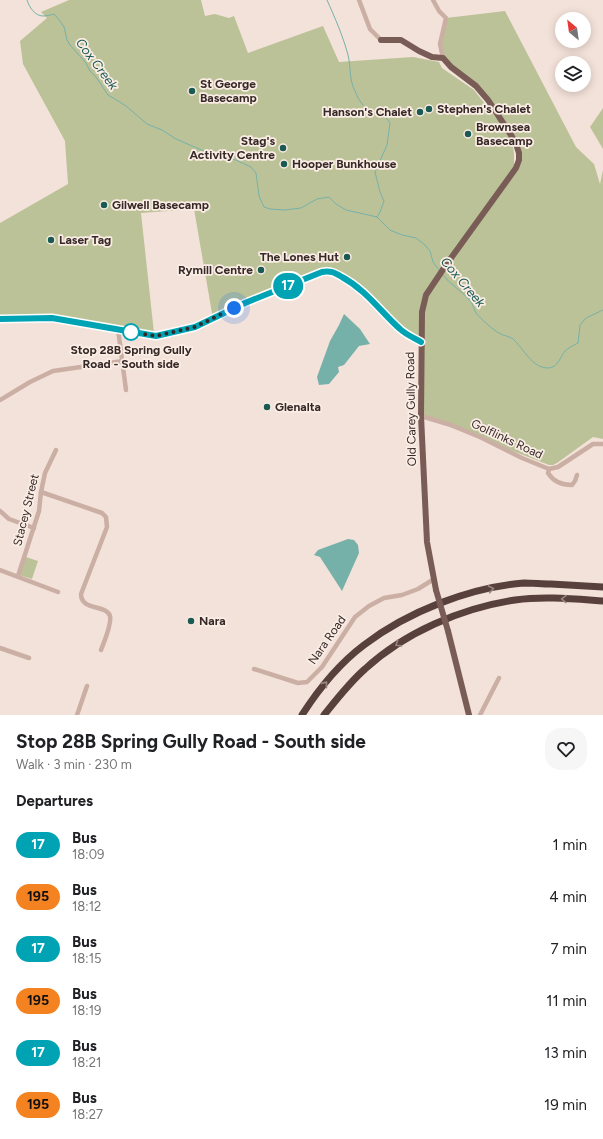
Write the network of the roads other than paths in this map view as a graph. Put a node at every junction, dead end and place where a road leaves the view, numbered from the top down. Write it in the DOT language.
graph roads {
  1 [pos="359,0"];
  2 [pos="433,0"];
  3 [pos="381,40"];
  4 [pos="444,58"];
  5 [pos="0,319"];
  6 [pos="118,330"];
  7 [pos="421,342"];
  8 [pos="123,361"];
  9 [pos="126,390"];
  10 [pos="0,400"];
  11 [pos="421,416"];
  12 [pos="603,444"];
  13 [pos="56,450"];
  14 [pos="549,469"];
  15 [pos="577,475"];
  16 [pos="41,492"];
  17 [pos="0,511"];
  18 [pos="34,528"];
  19 [pos="0,570"];
  20 [pos="18,576"];
  21 [pos="434,579"];
  22 [pos="603,587"];
  23 [pos="58,592"];
  24 [pos="603,601"];
  25 [pos="0,648"];
  26 [pos="101,650"];
  27 [pos="29,658"];
  28 [pos="254,669"];
  29 [pos="499,678"];
  30 [pos="87,686"];
  31 [pos="77,715"];
  32 [pos="302,715"];
  33 [pos="324,715"];
  34 [pos="469,715"];
  35 [pos="480,715"];
  1 -- 3 [label="street"];
  2 -- 4 [label="street"];
  3 -- 4 [label="main road"];
  4 -- 7 [label="main road, Old Carey Gully Road"];
  5 -- 6 [label="main road"];
  6 -- 7 [label="main road"];
  6 -- 8 [label="street"];
  7 -- 11 [label="main road, Old Carey Gully Road"];
  8 -- 9 [label="street"];
  8 -- 10 [label="street"];
  11 -- 14 [label="street, Golflinks Road"];
  11 -- 21 [label="main road, Old Carey Gully Road"];
  12 -- 14 [label="street, Golflinks Road"];
  13 -- 16 [label="street, Stacey Street"];
  14 -- 15 [label="street"];
  16 -- 18 [label="street, Stacey Street"];
  16 -- 26 [label="street"];
  17 -- 18 [label="street"];
  18 -- 20 [label="street, Stacey Street"];
  19 -- 20 [label="street"];
  20 -- 23 [label="street"];
  21 -- 28 [label="street, Nara Road"];
  21 -- 34 [label="main road, Old Carey Gully Road, bridge"];
  32 -- 22 [label="highway, one-way"];
  24 -- 33 [label="highway, one-way"];
  25 -- 27 [label="street"];
  29 -- 35 [label="street"];
  30 -- 31 [label="street"];
}
